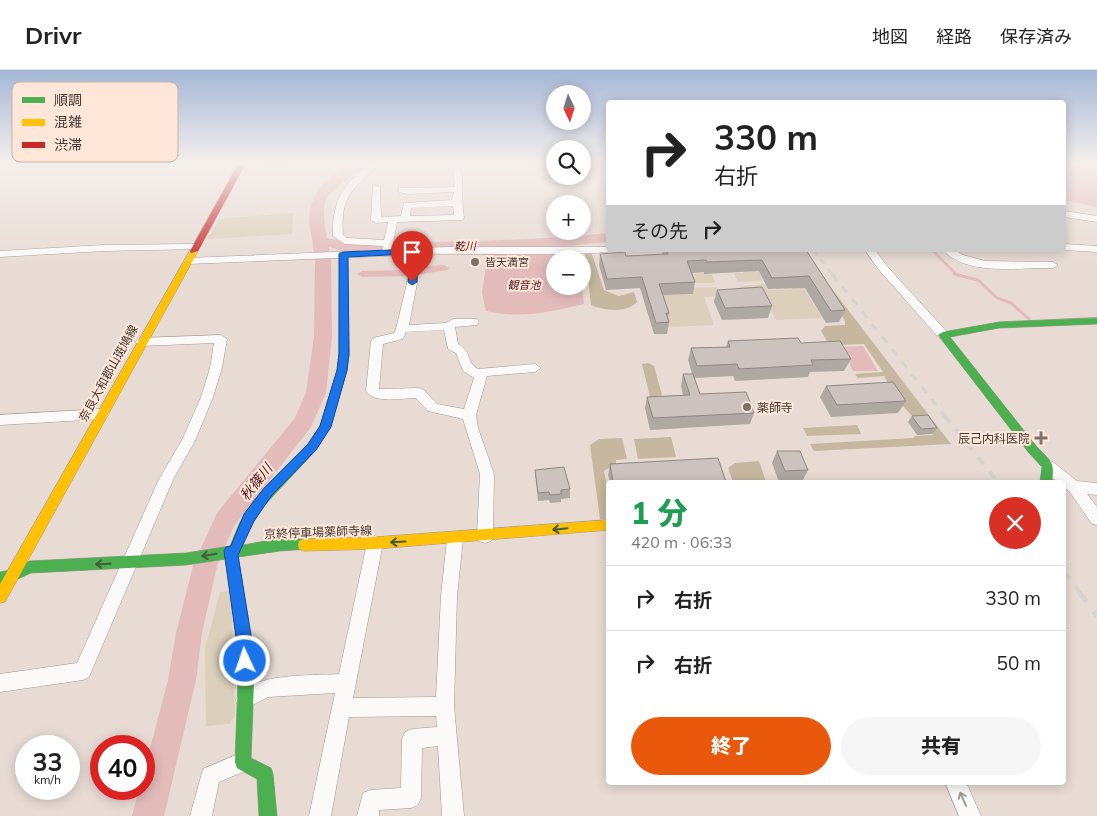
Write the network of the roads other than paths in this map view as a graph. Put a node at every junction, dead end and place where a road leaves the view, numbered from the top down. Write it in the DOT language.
graph roads {
  1 [pos="223,198"];
  2 [pos="342,198"];
  3 [pos="376,198"];
  4 [pos="456,198"];
  5 [pos="457,203"];
  6 [pos="1066,214"];
  7 [pos="393,219"];
  8 [pos="1097,219"];
  9 [pos="405,220"];
  10 [pos="195,247"];
  11 [pos="1066,247"];
  12 [pos="388,248"];
  13 [pos="1097,249"];
  14 [pos="606,250"];
  15 [pos="414,251"];
  16 [pos="871,252"];
  17 [pos="951,252"];
  18 [pos="4,253"];
  19 [pos="343,254"];
  20 [pos="188,261"];
  21 [pos="0,263"];
  22 [pos="1053,266"];
  23 [pos="473,322"];
  24 [pos="1097,322"];
  25 [pos="449,326"];
  26 [pos="402,329"];
  27 [pos="943,335"];
  28 [pos="141,342"];
  29 [pos="535,368"];
  30 [pos="477,373"];
  31 [pos="102,414"];
  32 [pos="469,415"];
  33 [pos="0,420"];
  34 [pos="1048,466"];
  35 [pos="1046,480"];
  36 [pos="1065,480"];
  37 [pos="1066,481"];
  38 [pos="1074,487"];
  39 [pos="1097,489"];
  40 [pos="1097,519"];
  41 [pos="606,525"];
  42 [pos="485,536"];
  43 [pos="455,539"];
  44 [pos="375,543"];
  45 [pos="231,551"];
  46 [pos="128,563"];
  47 [pos="6,577"];
  48 [pos="0,598"];
  49 [pos="0,683"];
  50 [pos="347,683"];
  51 [pos="245,700"];
  52 [pos="445,706"];
  53 [pos="342,708"];
  54 [pos="448,736"];
  55 [pos="243,762"];
  56 [pos="956,785"];
  57 [pos="201,816"];
  58 [pos="268,816"];
  59 [pos="320,816"];
  60 [pos="368,816"];
  61 [pos="453,816"];
  62 [pos="970,816"];
  1 -- 10 [label="main road, 奈良大和郡山斑鳩線"];
  2 -- 12 [label="street"];
  3 -- 7 [label="street"];
  4 -- 5 [label="street"];
  5 -- 9 [label="street"];
  5 -- 9 [label="street"];
  6 -- 8 [label="street"];
  7 -- 9 [label="street"];
  7 -- 12 [label="street"];
  10 -- 18 [label="street"];
  10 -- 20 [label="main road, 奈良大和郡山斑鳩線"];
  11 -- 13 [label="street"];
  12 -- 15 [label="street"];
  12 -- 19 [label="street"];
  14 -- 15 [label="street"];
  15 -- 26 [label="street"];
  16 -- 27 [label="street"];
  17 -- 22 [label="street"];
  18 -- 21 [label="street"];
  19 -- 20 [label="street"];
  19 -- 45 [label="main road"];
  20 -- 28 [label="main road, 奈良大和郡山斑鳩線"];
  23 -- 25 [label="street"];
  24 -- 27 [label="main road"];
  25 -- 26 [label="street"];
  25 -- 30 [label="street"];
  26 -- 32 [label="street"];
  27 -- 34 [label="main road"];
  28 -- 31 [label="main road, 奈良大和郡山斑鳩線"];
  28 -- 46 [label="street"];
  29 -- 30 [label="street"];
  30 -- 32 [label="street"];
  31 -- 33 [label="street"];
  31 -- 47 [label="main road, 奈良大和郡山斑鳩線"];
  32 -- 42 [label="street"];
  34 -- 35 [label="main road"];
  34 -- 36 [label="street"];
  37 -- 38 [label="street"];
  38 -- 39 [label="street"];
  38 -- 40 [label="street"];
  41 -- 42 [label="main road, 京終停車場薬師寺線, one-way"];
  42 -- 43 [label="main road, 京終停車場薬師寺線"];
  43 -- 44 [label="main road, 京終停車場薬師寺線, one-way"];
  43 -- 52 [label="street"];
  44 -- 45 [label="main road, 京終停車場薬師寺線"];
  44 -- 50 [label="street"];
  45 -- 46 [label="main road, 京終停車場薬師寺線, one-way"];
  45 -- 51 [label="main road"];
  46 -- 47 [label="main road, 京終停車場薬師寺線, one-way"];
  46 -- 49 [label="street"];
  47 -- 48 [label="main road, 奈良大和郡山斑鳩線"];
  50 -- 51 [label="street"];
  50 -- 53 [label="street"];
  51 -- 55 [label="main road"];
  52 -- 53 [label="street"];
  52 -- 54 [label="street"];
  53 -- 59 [label="street"];
  54 -- 60 [label="street"];
  54 -- 61 [label="street"];
  55 -- 57 [label="street"];
  55 -- 58 [label="main road"];
  62 -- 56 [label="street, one-way"];
}
